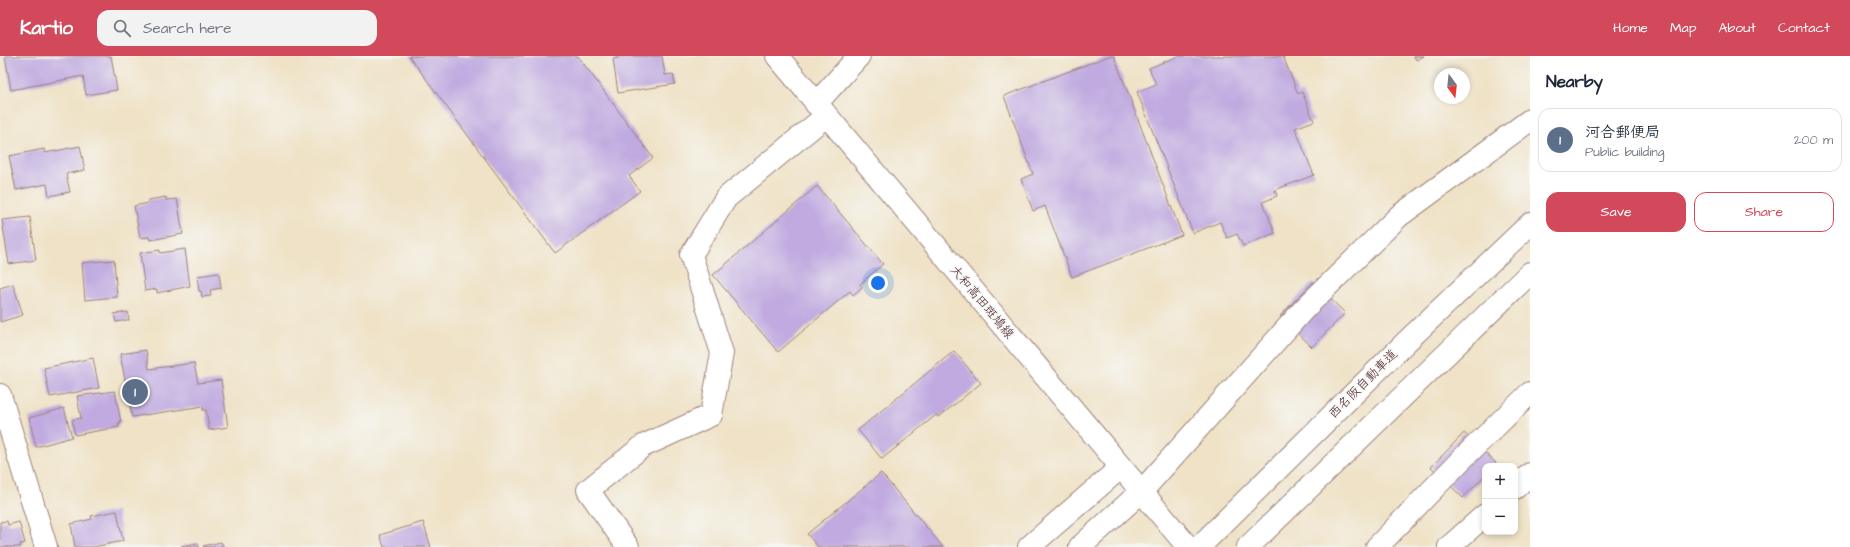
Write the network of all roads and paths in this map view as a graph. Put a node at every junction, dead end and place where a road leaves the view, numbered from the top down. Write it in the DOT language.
graph roads {
  1 [pos="777,56"];
  2 [pos="859,56"];
  3 [pos="821,110"];
  4 [pos="1530,120"];
  5 [pos="1530,224"];
  6 [pos="1530,273"];
  7 [pos="1530,393"];
  8 [pos="0,395"];
  9 [pos="1120,468"];
  10 [pos="1530,474"];
  11 [pos="1518,485"];
  12 [pos="1142,490"];
  13 [pos="1482,518"];
  14 [pos="1253,542"];
  15 [pos="46,547"];
  16 [pos="628,547"];
  17 [pos="1029,547"];
  18 [pos="1080,547"];
  19 [pos="1188,547"];
  20 [pos="1199,547"];
  21 [pos="1377,547"];
  22 [pos="1449,547"];
  1 -- 3 [label="main road, 大和高田斑鳩線"];
  2 -- 3 [label="main road"];
  3 -- 9 [label="main road, 大和高田斑鳩線"];
  3 -- 16 [label="main road"];
  4 -- 12 [label="main road"];
  5 -- 20 [label="main road, 西名阪自動車道"];
  6 -- 14 [label="main road"];
  7 -- 21 [label="main road"];
  8 -- 15 [label="main road"];
  9 -- 12 [label="main road, 大和高田斑鳩線"];
  9 -- 17 [label="main road"];
  10 -- 11 [label="main road"];
  12 -- 18 [label="main road"];
  12 -- 19 [label="main road, 大和高田斑鳩線"];
  13 -- 22 [label="main road"];
}
